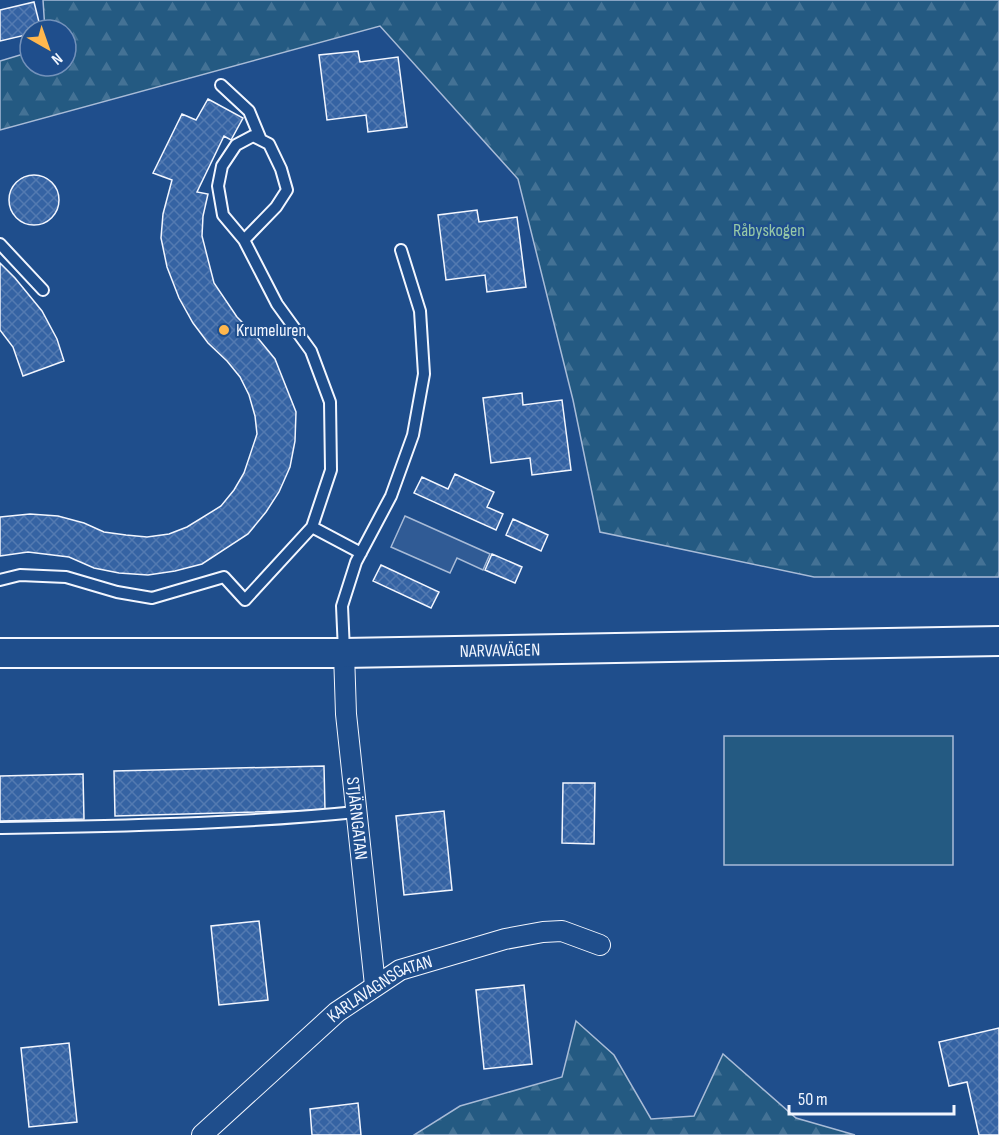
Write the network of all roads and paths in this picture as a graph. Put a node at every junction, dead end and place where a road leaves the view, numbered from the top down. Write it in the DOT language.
graph roads {
  1 [pos="221,85"];
  2 [pos="261,140"];
  3 [pos="244,240"];
  4 [pos="0,244"];
  5 [pos="401,250"];
  6 [pos="43,290"];
  7 [pos="312,527"];
  8 [pos="361,553"];
  9 [pos="0,580"];
  10 [pos="999,641"];
  11 [pos="0,653"];
  12 [pos="344,653"];
  13 [pos="356,812"];
  14 [pos="0,828"];
  15 [pos="600,945"];
  16 [pos="375,985"];
  17 [pos="202,1135"];
  1 -- 2 [label="lane"];
  2 -- 3 [label="lane"];
  2 -- 3 [label="lane"];
  3 -- 7 [label="lane"];
  4 -- 6 [label="lane"];
  5 -- 8 [label="lane"];
  7 -- 8 [label="lane"];
  7 -- 9 [label="lane"];
  8 -- 12 [label="lane"];
  10 -- 12 [label="main road, NARVAVÄGEN"];
  11 -- 12 [label="main road, NARVAVÄGEN"];
  12 -- 13 [label="street, STJÄRNGATAN"];
  13 -- 14 [label="lane"];
  13 -- 16 [label="street, STJÄRNGATAN"];
  15 -- 16 [label="street, KARLAVAGNSGATAN"];
  16 -- 17 [label="street, KARLAVAGNSGATAN"];
}
